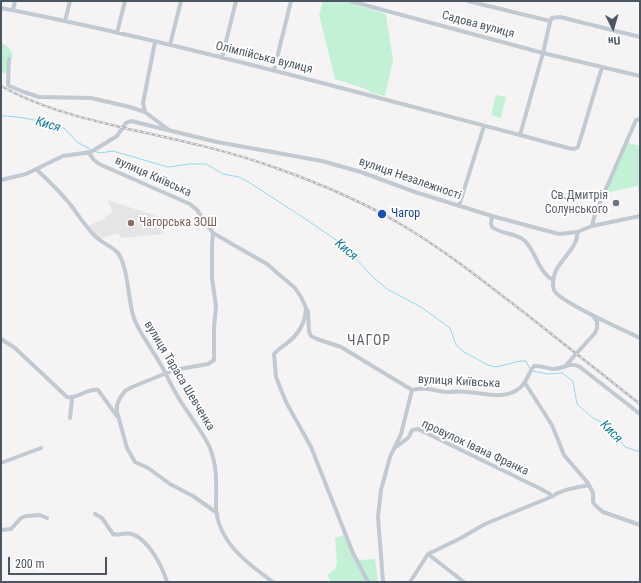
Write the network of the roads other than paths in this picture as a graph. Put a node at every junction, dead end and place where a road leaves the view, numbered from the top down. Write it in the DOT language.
graph roads {
  1 [pos="15,1"];
  2 [pos="70,1"];
  3 [pos="125,1"];
  4 [pos="180,1"];
  5 [pos="236,1"];
  6 [pos="291,1"];
  7 [pos="350,1"];
  8 [pos="468,1"];
  9 [pos="1,8"];
  10 [pos="13,10"];
  11 [pos="65,21"];
  12 [pos="550,21"];
  13 [pos="117,33"];
  14 [pos="640,37"];
  15 [pos="155,42"];
  16 [pos="170,45"];
  17 [pos="543,53"];
  18 [pos="222,58"];
  19 [pos="9,60"];
  20 [pos="602,67"];
  21 [pos="274,70"];
  22 [pos="640,76"];
  23 [pos="145,112"];
  24 [pos="640,119"];
  25 [pos="484,126"];
  26 [pos="171,131"];
  27 [pos="520,135"];
  28 [pos="90,152"];
  29 [pos="36,169"];
  30 [pos="1,180"];
  31 [pos="459,206"];
  32 [pos="492,216"];
  33 [pos="640,216"];
  34 [pos="592,226"];
  35 [pos="577,232"];
  36 [pos="213,233"];
  37 [pos="553,280"];
  38 [pos="306,308"];
  39 [pos="591,314"];
  40 [pos="640,338"];
  41 [pos="1,339"];
  42 [pos="566,365"];
  43 [pos="166,374"];
  44 [pos="525,383"];
  45 [pos="412,390"];
  46 [pos="72,398"];
  47 [pos="640,414"];
  48 [pos="70,418"];
  49 [pos="118,418"];
  50 [pos="41,448"];
  51 [pos="394,449"];
  52 [pos="1,463"];
  53 [pos="589,485"];
  54 [pos="551,497"];
  55 [pos="217,513"];
  56 [pos="95,514"];
  57 [pos="47,518"];
  58 [pos="640,525"];
  59 [pos="1,530"];
  60 [pos="428,554"];
  61 [pos="167,582"];
  62 [pos="273,582"];
  63 [pos="368,582"];
  64 [pos="383,582"];
  65 [pos="410,582"];
  66 [pos="464,582"];
  1 -- 10 [label="street"];
  2 -- 11 [label="street"];
  3 -- 13 [label="street"];
  4 -- 16 [label="street"];
  5 -- 18 [label="street"];
  6 -- 21 [label="street"];
  7 -- 17 [label="street, Садова вулиця"];
  8 -- 12 [label="street"];
  9 -- 10 [label="street, Олімпійська вулиця"];
  10 -- 11 [label="street, Олімпійська вулиця"];
  11 -- 13 [label="street, Олімпійська вулиця"];
  12 -- 14 [label="street"];
  12 -- 17 [label="street"];
  13 -- 15 [label="street, Олімпійська вулиця"];
  15 -- 16 [label="street, Олімпійська вулиця"];
  15 -- 23 [label="street"];
  16 -- 18 [label="street, Олімпійська вулиця"];
  17 -- 20 [label="street, Садова вулиця"];
  17 -- 27 [label="street"];
  18 -- 21 [label="street, Олімпійська вулиця"];
  19 -- 23 [label="street"];
  20 -- 22 [label="street, Садова вулиця"];
  20 -- 27 [label="street, Олімпійська вулиця"];
  21 -- 25 [label="street, Олімпійська вулиця"];
  23 -- 26 [label="street"];
  24 -- 34 [label="street"];
  25 -- 27 [label="street, Олімпійська вулиця"];
  25 -- 31 [label="street"];
  26 -- 28 [label="street, вулиця Незалежності"];
  26 -- 31 [label="street, вулиця Незалежності"];
  28 -- 29 [label="street"];
  28 -- 36 [label="street, вулиця Київська"];
  29 -- 30 [label="street"];
  29 -- 43 [label="street, вулиця Тараса Шевченка"];
  31 -- 32 [label="street, вулиця Незалежності"];
  32 -- 35 [label="street, вулиця Незалежності"];
  32 -- 37 [label="street"];
  33 -- 34 [label="street, вулиця Незалежності"];
  34 -- 35 [label="street, вулиця Незалежності"];
  35 -- 37 [label="street"];
  36 -- 38 [label="street, вулиця Київська"];
  36 -- 43 [label="street"];
  37 -- 39 [label="street"];
  38 -- 45 [label="street, вулиця Київська"];
  38 -- 63 [label="street"];
  39 -- 40 [label="street"];
  39 -- 42 [label="street"];
  41 -- 46 [label="street"];
  42 -- 44 [label="street"];
  42 -- 47 [label="street"];
  43 -- 49 [label="street"];
  43 -- 55 [label="street, вулиця Тараса Шевченка"];
  44 -- 45 [label="street, вулиця Київська"];
  44 -- 53 [label="street"];
  45 -- 51 [label="street"];
  46 -- 48 [label="street"];
  46 -- 49 [label="street"];
  49 -- 55 [label="street"];
  50 -- 52 [label="street"];
  51 -- 54 [label="street, провулок Івана Франка"];
  51 -- 64 [label="street"];
  53 -- 54 [label="street"];
  53 -- 58 [label="street"];
  54 -- 60 [label="street"];
  55 -- 62 [label="street, вулиця Тараса Шевченка"];
  56 -- 61 [label="street"];
  57 -- 59 [label="street"];
  60 -- 65 [label="street"];
  60 -- 66 [label="street"];
}
